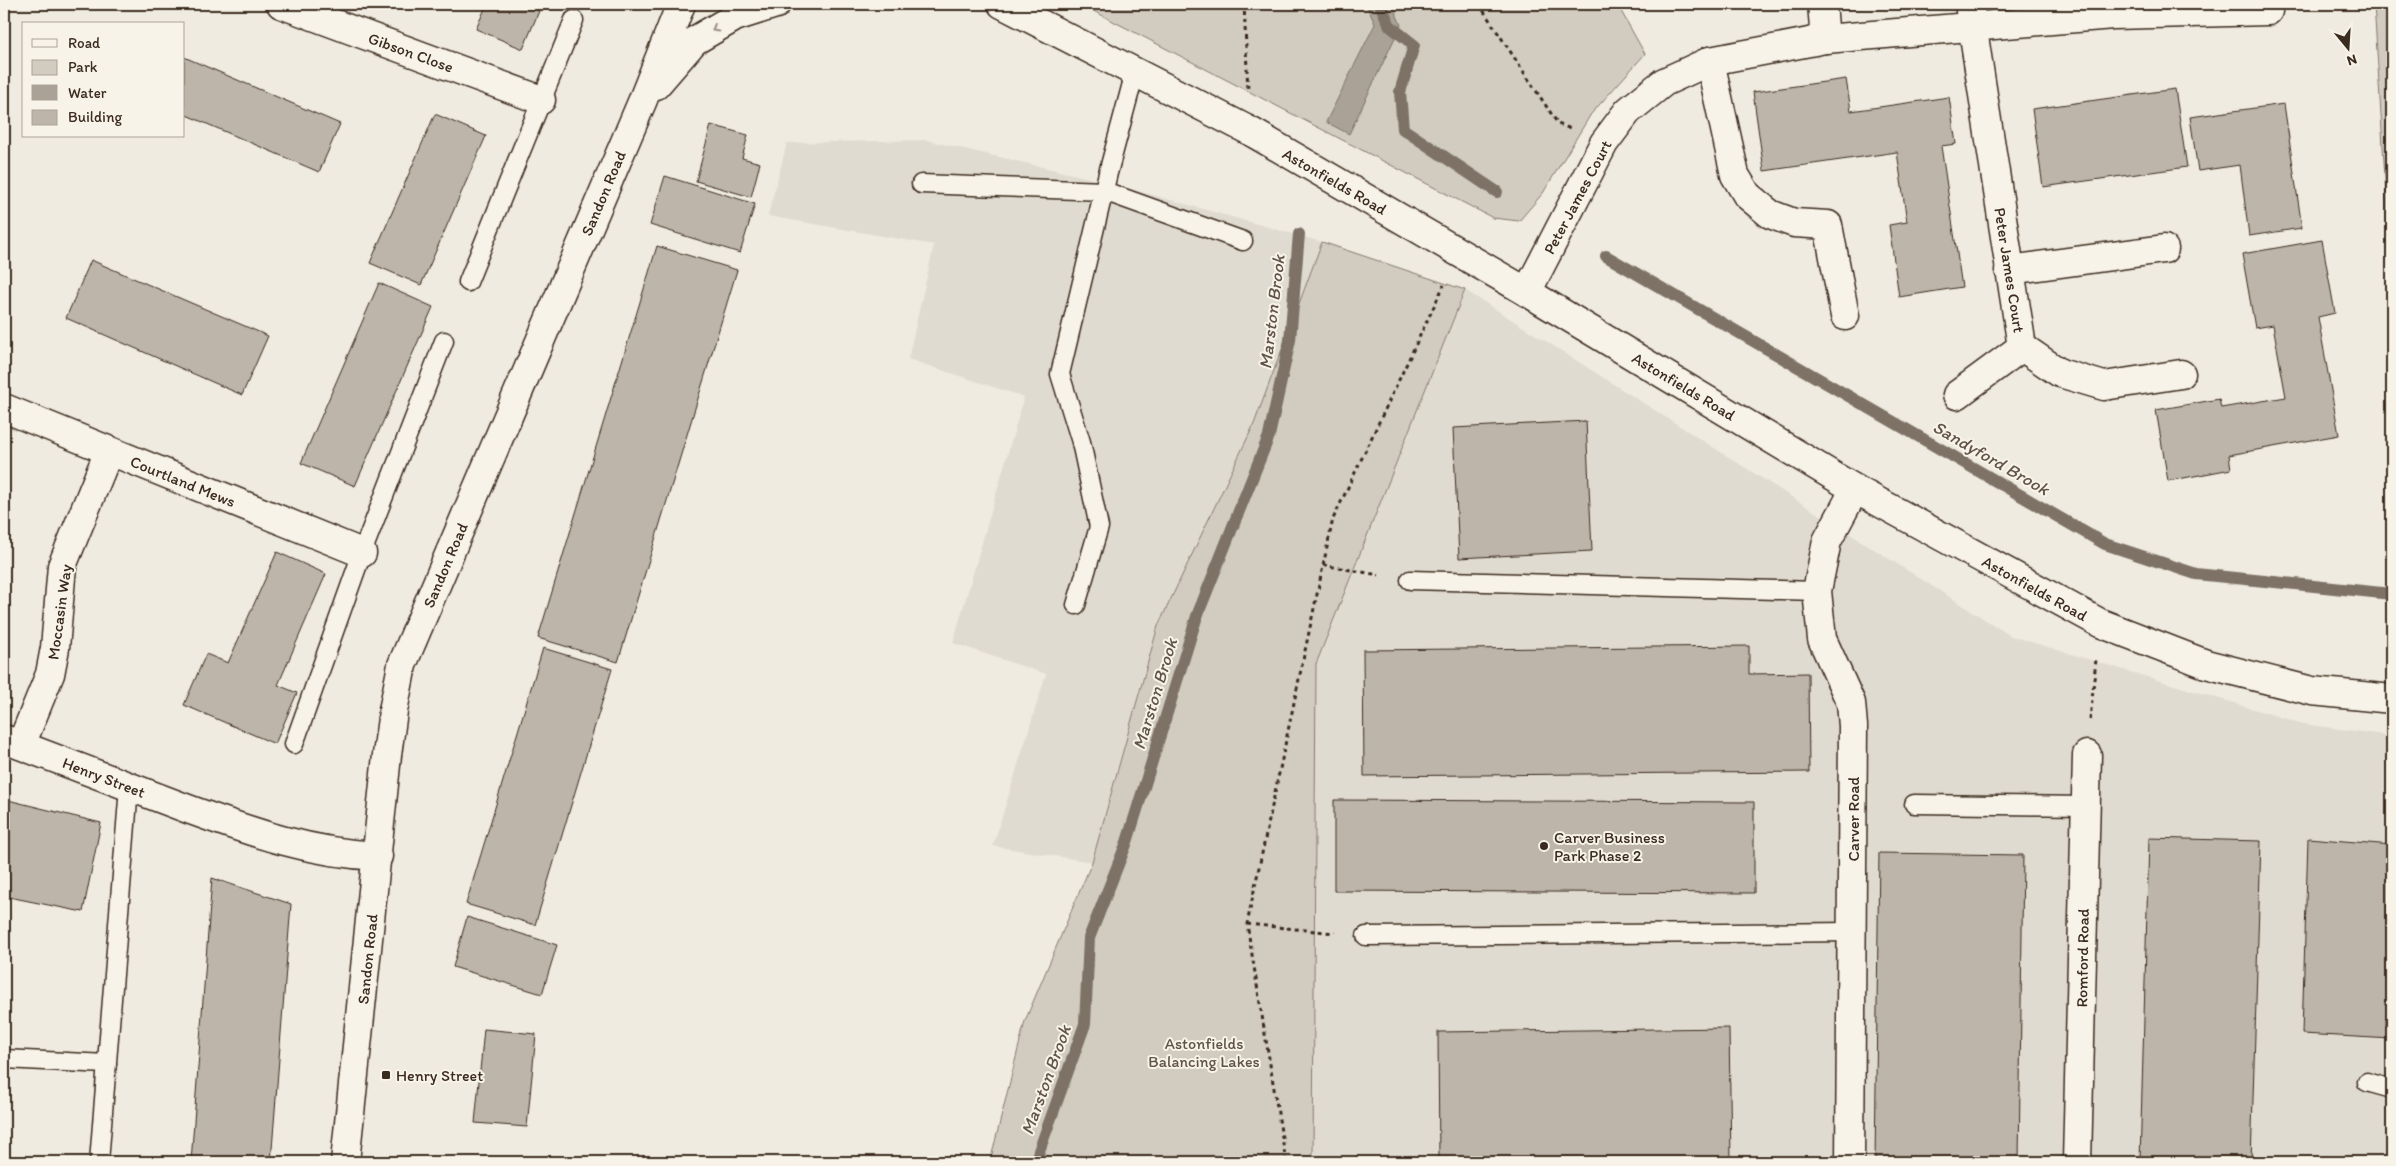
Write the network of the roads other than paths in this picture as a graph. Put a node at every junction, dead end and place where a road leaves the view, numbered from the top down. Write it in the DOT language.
graph roads {
  1 [pos="281,4"];
  2 [pos="681,4"];
  3 [pos="776,4"];
  4 [pos="1002,4"];
  5 [pos="1822,4"];
  6 [pos="2113,9"];
  7 [pos="2268,11"];
  8 [pos="1970,15"];
  9 [pos="574,20"];
  10 [pos="1825,39"];
  11 [pos="1710,62"];
  12 [pos="1135,72"];
  13 [pos="541,100"];
  14 [pos="642,102"];
  15 [pos="921,184"];
  16 [pos="1104,191"];
  17 [pos="1243,241"];
  18 [pos="2164,249"];
  19 [pos="2009,270"];
  20 [pos="468,282"];
  21 [pos="1527,292"];
  22 [pos="1845,316"];
  23 [pos="444,341"];
  24 [pos="2022,347"];
  25 [pos="2181,374"];
  26 [pos="1957,394"];
  27 [pos="4,408"];
  28 [pos="109,451"];
  29 [pos="1855,489"];
  30 [pos="362,553"];
  31 [pos="1410,580"];
  32 [pos="1818,591"];
  33 [pos="1076,605"];
  34 [pos="2392,699"];
  35 [pos="12,742"];
  36 [pos="294,744"];
  37 [pos="2087,755"];
  38 [pos="129,787"];
  39 [pos="1914,804"];
  40 [pos="2086,806"];
  41 [pos="378,856"];
  42 [pos="1853,932"];
  43 [pos="1366,936"];
  44 [pos="4,1059"];
  45 [pos="107,1064"];
  46 [pos="2367,1082"];
  47 [pos="2392,1089"];
  48 [pos="98,1162"];
  49 [pos="345,1162"];
  50 [pos="1850,1162"];
  51 [pos="2077,1162"];
  1 -- 13 [label="street, Gibson Close"];
  2 -- 14 [label="street, Sandon Road"];
  3 -- 14 [label="street, one-way"];
  4 -- 12 [label="street, Astonfields Road"];
  5 -- 10 [label="street"];
  6 -- 7 [label="street, Peter James Court"];
  6 -- 8 [label="street, Peter James Court"];
  8 -- 10 [label="street, Peter James Court"];
  8 -- 19 [label="street, Peter James Court"];
  9 -- 13 [label="lane"];
  10 -- 11 [label="street, Peter James Court"];
  11 -- 21 [label="street, Peter James Court"];
  11 -- 22 [label="street"];
  12 -- 16 [label="lane"];
  12 -- 21 [label="street, Astonfields Road"];
  13 -- 20 [label="lane"];
  14 -- 41 [label="street, Sandon Road"];
  15 -- 16 [label="lane"];
  16 -- 17 [label="lane"];
  16 -- 33 [label="lane"];
  18 -- 19 [label="street"];
  19 -- 24 [label="street, Peter James Court"];
  21 -- 29 [label="street, Astonfields Road"];
  23 -- 30 [label="lane"];
  24 -- 25 [label="street, Peter James Court"];
  24 -- 26 [label="street"];
  27 -- 28 [label="street, Courtland Mews"];
  28 -- 30 [label="street, Courtland Mews"];
  28 -- 35 [label="street, Moccasin Way"];
  29 -- 32 [label="street, Carver Road"];
  29 -- 34 [label="street, Astonfields Road"];
  30 -- 36 [label="lane"];
  31 -- 32 [label="lane"];
  32 -- 42 [label="street, Carver Road"];
  35 -- 38 [label="street, Henry Street"];
  37 -- 40 [label="street, Romford Road"];
  38 -- 41 [label="street, Henry Street"];
  38 -- 45 [label="lane"];
  39 -- 40 [label="lane"];
  40 -- 51 [label="street, Romford Road"];
  41 -- 49 [label="street, Sandon Road"];
  42 -- 43 [label="lane"];
  42 -- 50 [label="street, Carver Road"];
  44 -- 45 [label="lane"];
  45 -- 48 [label="lane"];
  46 -- 47 [label="lane"];
}
